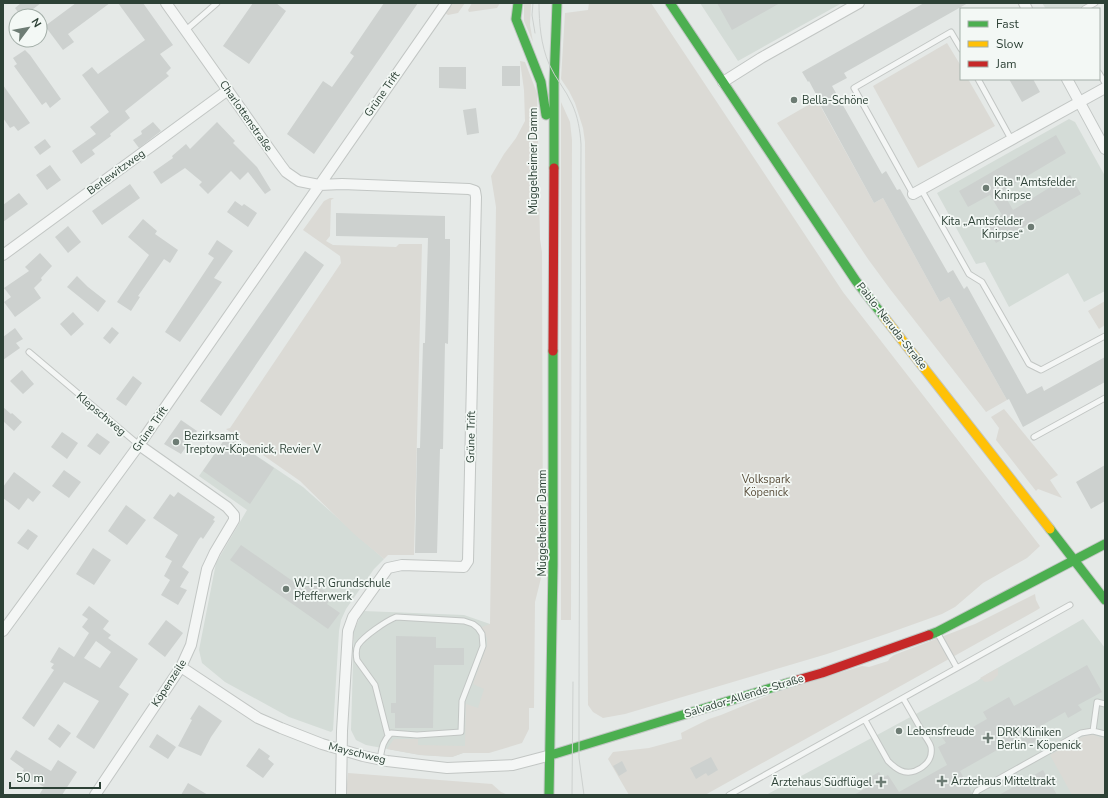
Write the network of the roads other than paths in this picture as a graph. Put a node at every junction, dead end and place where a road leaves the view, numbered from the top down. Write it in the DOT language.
graph roads {
  1 [pos="166,3"];
  2 [pos="217,3"];
  3 [pos="446,3"];
  4 [pos="518,3"];
  5 [pos="556,3"];
  6 [pos="670,3"];
  7 [pos="859,3"];
  8 [pos="1095,3"];
  9 [pos="1086,8"];
  10 [pos="186,30"];
  11 [pos="960,47"];
  12 [pos="979,80"];
  13 [pos="1068,80"];
  14 [pos="723,82"];
  15 [pos="1105,88"];
  16 [pos="228,90"];
  17 [pos="1080,102"];
  18 [pos="1011,139"];
  19 [pos="1105,149"];
  20 [pos="319,186"];
  21 [pos="917,191"];
  22 [pos="554,251"];
  23 [pos="3,255"];
  24 [pos="1105,336"];
  25 [pos="29,352"];
  26 [pos="1105,398"];
  27 [pos="1034,437"];
  28 [pos="139,445"];
  29 [pos="234,515"];
  30 [pos="1105,544"];
  31 [pos="1076,561"];
  32 [pos="1105,600"];
  33 [pos="1070,605"];
  34 [pos="4,627"];
  35 [pos="936,632"];
  36 [pos="181,667"];
  37 [pos="957,668"];
  38 [pos="903,698"];
  39 [pos="1105,704"];
  40 [pos="865,720"];
  41 [pos="1093,731"];
  42 [pos="1105,734"];
  43 [pos="388,736"];
  44 [pos="341,750"];
  45 [pos="550,754"];
  46 [pos="380,760"];
  47 [pos="95,795"];
  48 [pos="340,795"];
  49 [pos="549,795"];
  50 [pos="729,795"];
  51 [pos="975,795"];
  1 -- 10 [label="street, Charlottenstraße"];
  2 -- 10 [label="lane"];
  3 -- 20 [label="street, Grüne Trift"];
  4 -- 22 [label="main road, Müggelheimer Damm"];
  5 -- 22 [label="main road, Müggelheimer Damm"];
  6 -- 14 [label="main road, Pablo-Neruda-Straße"];
  7 -- 14 [label="street"];
  8 -- 9 [label="lane"];
  10 -- 16 [label="street, Charlottenstraße"];
  11 -- 21 [label="lane"];
  12 -- 18 [label="lane"];
  13 -- 17 [label="street"];
  14 -- 31 [label="main road, Pablo-Neruda-Straße"];
  15 -- 17 [label="street"];
  16 -- 20 [label="street, Charlottenstraße"];
  16 -- 23 [label="street, Berlewitzweg"];
  17 -- 18 [label="street"];
  17 -- 19 [label="street"];
  18 -- 21 [label="street"];
  20 -- 28 [label="street, Grüne Trift"];
  20 -- 44 [label="street, Grüne Trift"];
  21 -- 24 [label="lane"];
  22 -- 45 [label="main road, Müggelheimer Damm"];
  25 -- 28 [label="lane, Klepschweg"];
  26 -- 27 [label="lane"];
  28 -- 29 [label="street, Klepschweg"];
  28 -- 34 [label="street, Grüne Trift"];
  29 -- 36 [label="street, Köpenzeile"];
  30 -- 31 [label="main road, Salvador-Allende-Straße"];
  31 -- 32 [label="main road, Pablo-Neruda-Straße"];
  31 -- 35 [label="main road, Salvador-Allende-Straße"];
  33 -- 37 [label="lane"];
  35 -- 37 [label="lane"];
  35 -- 45 [label="main road, Salvador-Allende-Straße"];
  36 -- 44 [label="street, Mayschweg"];
  36 -- 47 [label="street, Köpenzeile"];
  37 -- 38 [label="lane"];
  38 -- 40 [label="lane"];
  38 -- 40 [label="lane"];
  39 -- 41 [label="lane"];
  40 -- 50 [label="lane"];
  41 -- 42 [label="lane"];
  41 -- 51 [label="lane"];
  43 -- 43 [label="lane"];
  43 -- 46 [label="lane"];
  44 -- 46 [label="street, Mayschweg"];
  44 -- 48 [label="street"];
  45 -- 46 [label="street, Mayschweg"];
  45 -- 49 [label="main road, Müggelheimer Damm"];
}
